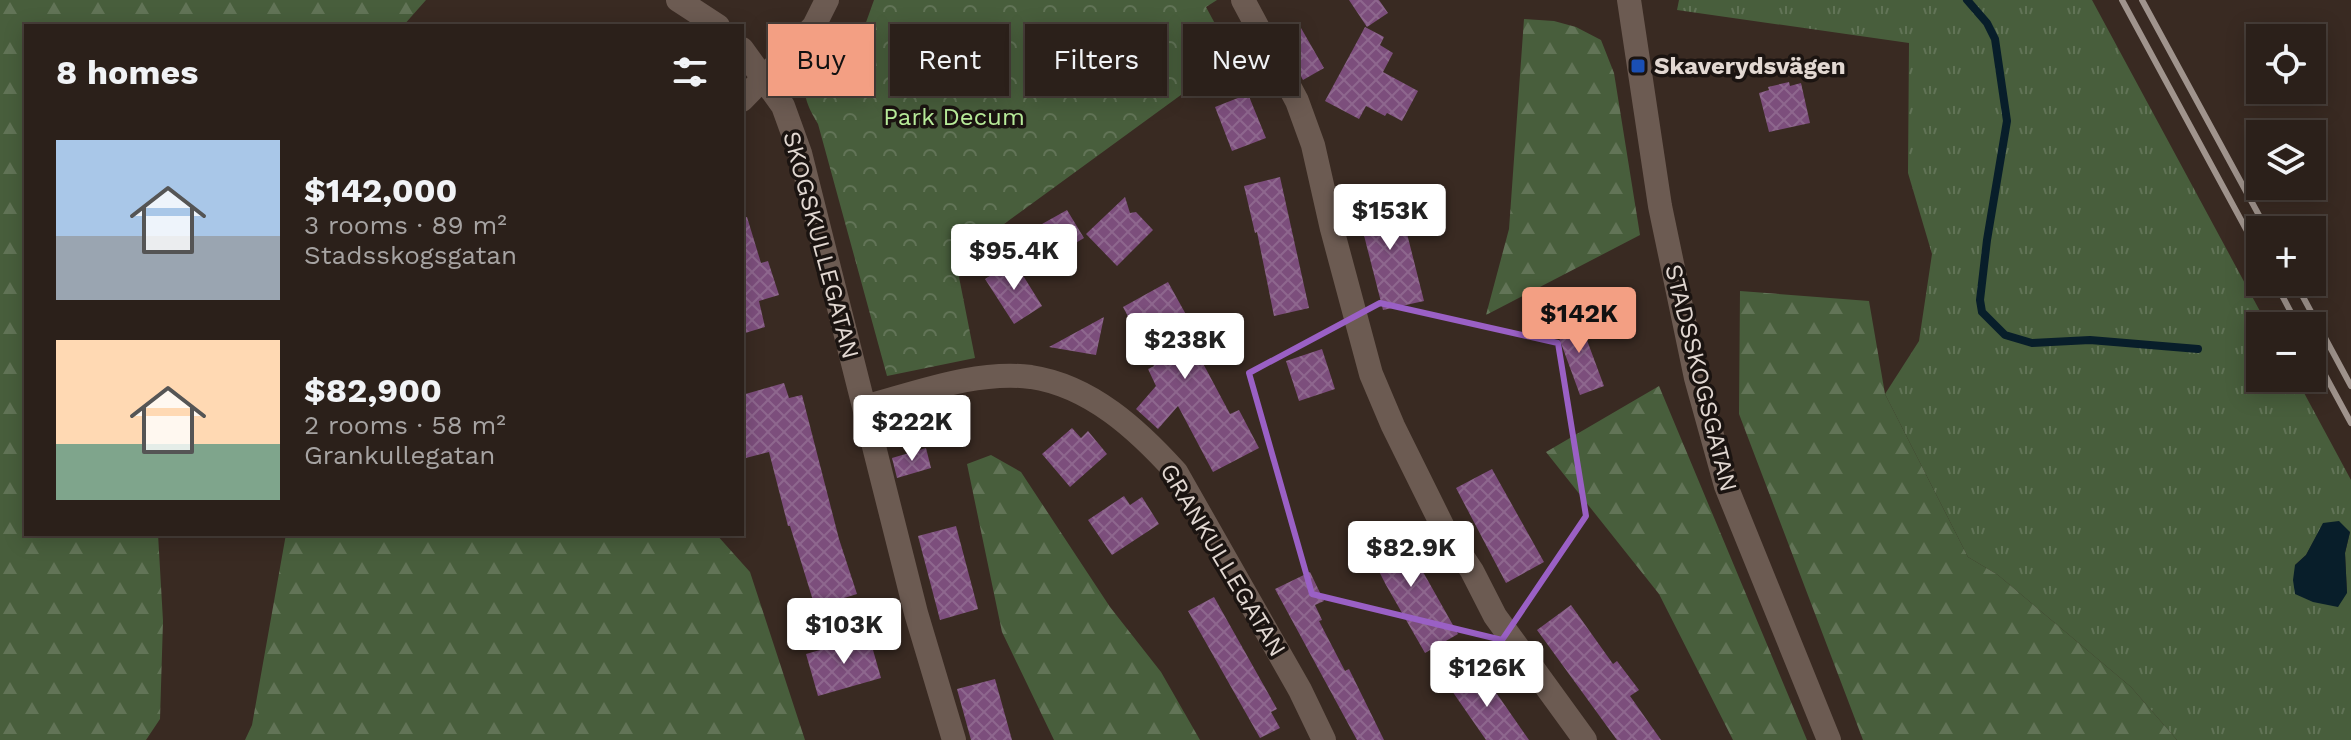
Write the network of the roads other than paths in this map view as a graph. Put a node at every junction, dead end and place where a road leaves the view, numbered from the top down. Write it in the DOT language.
graph roads {
  1 [pos="678,0"];
  2 [pos="827,0"];
  3 [pos="1243,0"];
  4 [pos="1629,0"];
  5 [pos="715,24"];
  6 [pos="744,52"];
  7 [pos="765,78"];
  8 [pos="744,98"];
  9 [pos="864,407"];
  10 [pos="954,740"];
  11 [pos="1324,740"];
  12 [pos="1585,740"];
  13 [pos="1829,740"];
  1 -- 5 [label="street"];
  2 -- 7 [label="street"];
  3 -- 12 [label="street"];
  4 -- 13 [label="street, STADSSKOGSGATAN"];
  6 -- 7 [label="street, SKOGSKULLEGATAN"];
  7 -- 8 [label="street"];
  7 -- 9 [label="street, SKOGSKULLEGATAN"];
  9 -- 10 [label="street, SKOGSKULLEGATAN"];
  9 -- 11 [label="street, GRANKULLEGATAN"];
}
